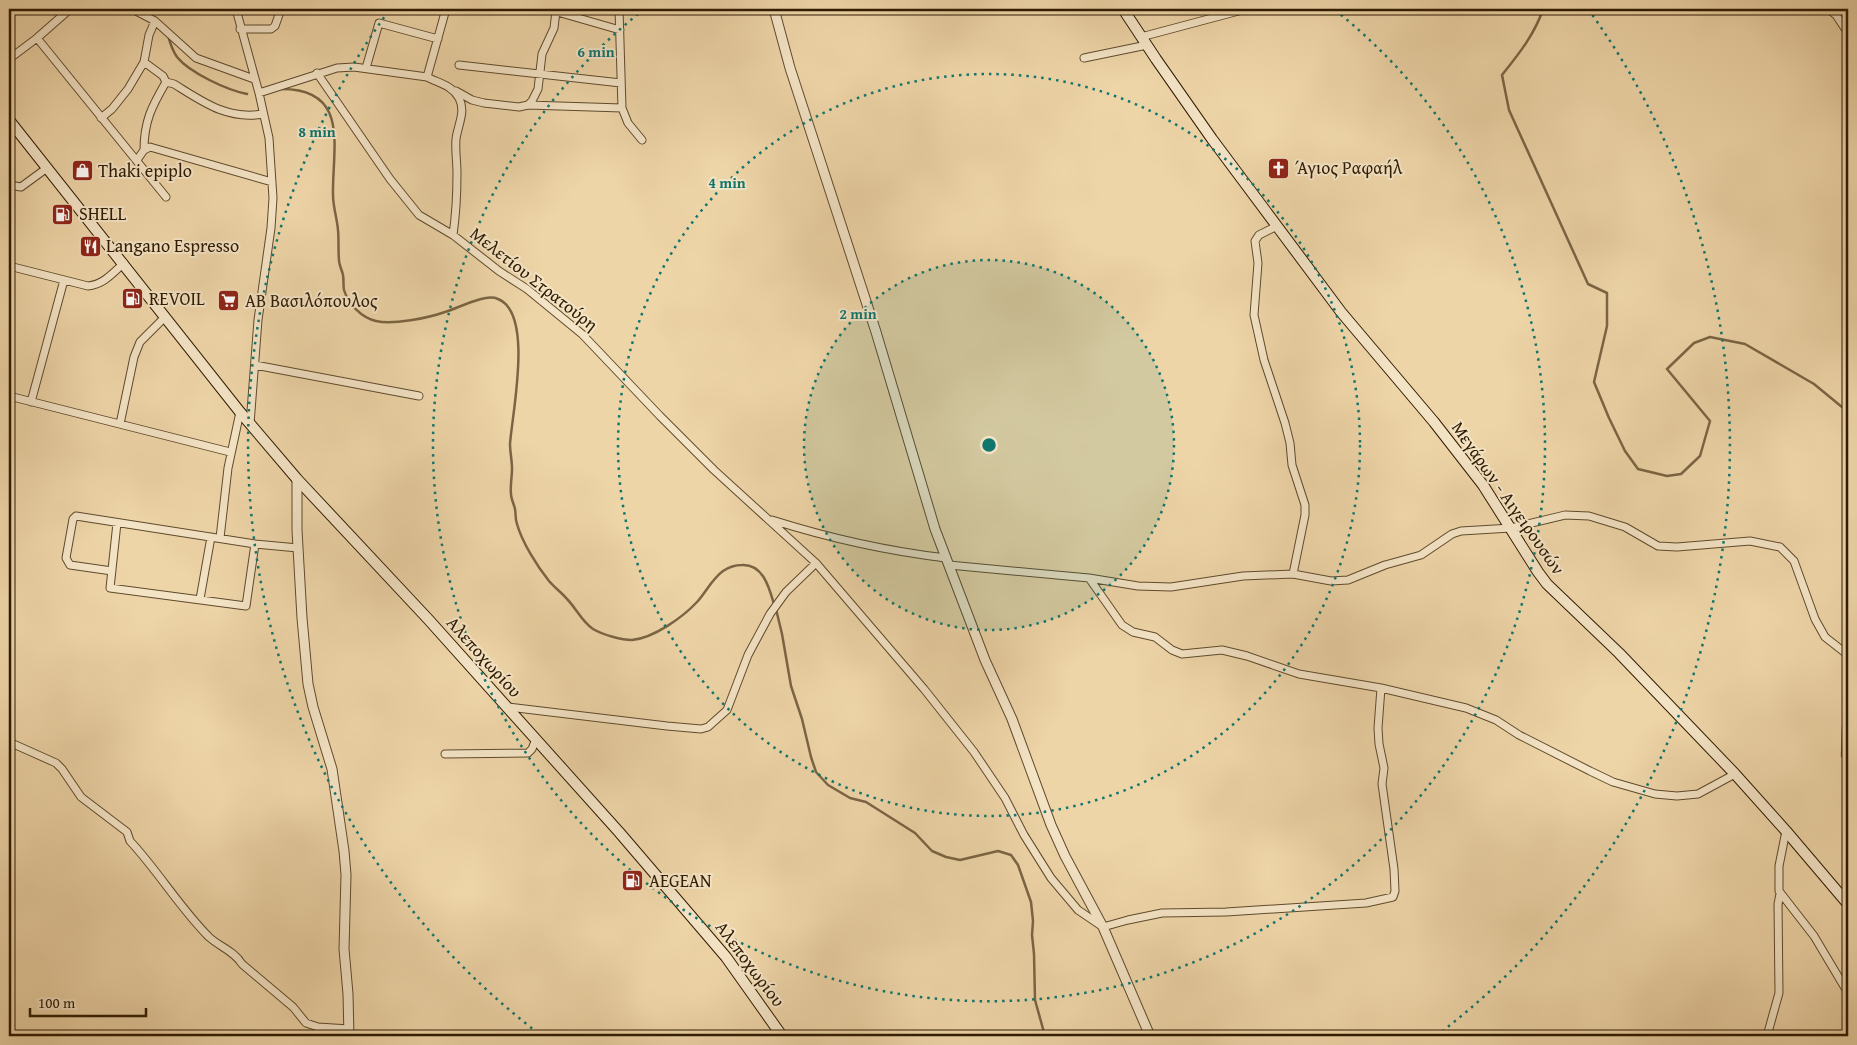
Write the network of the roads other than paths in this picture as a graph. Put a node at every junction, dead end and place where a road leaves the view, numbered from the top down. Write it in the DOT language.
graph roads {
  1 [pos="70,9"];
  2 [pos="132,9"];
  3 [pos="236,9"];
  4 [pos="281,9"];
  5 [pos="446,9"];
  6 [pos="547,9"];
  7 [pos="619,9"];
  8 [pos="774,9"];
  9 [pos="1122,9"];
  10 [pos="1246,9"];
  11 [pos="1828,9"];
  12 [pos="556,11"];
  13 [pos="155,21"];
  14 [pos="240,29"];
  15 [pos="620,30"];
  16 [pos="1848,33"];
  17 [pos="37,38"];
  18 [pos="438,39"];
  19 [pos="1144,41"];
  20 [pos="1084,58"];
  21 [pos="9,59"];
  22 [pos="144,62"];
  23 [pos="458,65"];
  24 [pos="366,68"];
  25 [pos="317,73"];
  26 [pos="540,75"];
  27 [pos="427,77"];
  28 [pos="254,79"];
  29 [pos="166,82"];
  30 [pos="621,83"];
  31 [pos="449,87"];
  32 [pos="259,93"];
  33 [pos="528,105"];
  34 [pos="622,108"];
  35 [pos="263,114"];
  36 [pos="102,118"];
  37 [pos="9,120"];
  38 [pos="642,140"];
  39 [pos="144,150"];
  40 [pos="137,160"];
  41 [pos="47,168"];
  42 [pos="272,182"];
  43 [pos="9,185"];
  44 [pos="166,197"];
  45 [pos="1277,226"];
  46 [pos="453,235"];
  47 [pos="124,264"];
  48 [pos="9,266"];
  49 [pos="64,280"];
  50 [pos="165,317"];
  51 [pos="256,365"];
  52 [pos="9,396"];
  53 [pos="418,396"];
  54 [pos="31,402"];
  55 [pos="240,412"];
  56 [pos="120,424"];
  57 [pos="250,424"];
  58 [pos="230,452"];
  59 [pos="297,479"];
  60 [pos="769,519"];
  61 [pos="117,523"];
  62 [pos="1511,528"];
  63 [pos="211,537"];
  64 [pos="220,538"];
  65 [pos="255,544"];
  66 [pos="298,548"];
  67 [pos="948,562"];
  68 [pos="816,564"];
  69 [pos="112,571"];
  70 [pos="1294,574"];
  71 [pos="1089,578"];
  72 [pos="200,599"];
  73 [pos="1848,655"];
  74 [pos="1381,688"];
  75 [pos="508,707"];
  76 [pos="536,739"];
  77 [pos="9,742"];
  78 [pos="445,754"];
  79 [pos="1735,774"];
  80 [pos="1786,831"];
  81 [pos="1780,894"];
  82 [pos="1848,904"];
  83 [pos="1103,927"];
  84 [pos="1848,993"];
  85 [pos="349,1033"];
  86 [pos="782,1036"];
  87 [pos="1150,1036"];
  88 [pos="1767,1036"];
  1 -- 17 [label="street"];
  2 -- 13 [label="street"];
  3 -- 14 [label="street"];
  4 -- 14 [label="street"];
  5 -- 18 [label="street"];
  6 -- 12 [label="street"];
  7 -- 15 [label="street"];
  8 -- 67 [label="street"];
  9 -- 19 [label="main road, Μεγάρων - Αιγειρουσών"];
  10 -- 19 [label="street"];
  11 -- 16 [label="street"];
  12 -- 15 [label="street"];
  12 -- 26 [label="street"];
  13 -- 22 [label="street"];
  13 -- 28 [label="street"];
  14 -- 28 [label="street"];
  15 -- 30 [label="street"];
  17 -- 21 [label="street"];
  17 -- 36 [label="street"];
  18 -- 24 [label="street"];
  18 -- 27 [label="street"];
  19 -- 20 [label="street"];
  19 -- 45 [label="main road, Μεγάρων - Αιγειρουσών"];
  22 -- 29 [label="street"];
  22 -- 36 [label="street"];
  23 -- 26 [label="street"];
  24 -- 25 [label="street"];
  24 -- 27 [label="street"];
  25 -- 32 [label="street"];
  25 -- 46 [label="street, Μελετίου Στρατούρη"];
  26 -- 30 [label="street"];
  26 -- 33 [label="street"];
  27 -- 31 [label="street"];
  28 -- 32 [label="street"];
  29 -- 35 [label="street"];
  29 -- 39 [label="street"];
  30 -- 34 [label="street"];
  31 -- 33 [label="street"];
  31 -- 46 [label="street"];
  32 -- 35 [label="street"];
  33 -- 34 [label="street"];
  34 -- 38 [label="street"];
  35 -- 42 [label="street"];
  36 -- 40 [label="street"];
  37 -- 41 [label="main road"];
  39 -- 40 [label="street"];
  39 -- 42 [label="street"];
  40 -- 44 [label="street"];
  41 -- 43 [label="street"];
  41 -- 47 [label="main road"];
  42 -- 51 [label="street"];
  45 -- 62 [label="main road, Μεγάρων - Αιγειρουσών"];
  45 -- 70 [label="street"];
  46 -- 60 [label="street, Μελετίου Στρατούρη"];
  47 -- 49 [label="street"];
  47 -- 50 [label="main road, Αλεποχωρίου"];
  48 -- 49 [label="street"];
  49 -- 54 [label="street"];
  50 -- 55 [label="main road, Αλεποχωρίου"];
  50 -- 56 [label="street"];
  51 -- 53 [label="street"];
  51 -- 57 [label="street"];
  52 -- 54 [label="street"];
  54 -- 56 [label="street"];
  55 -- 57 [label="main road, Αλεποχωρίου"];
  55 -- 58 [label="street"];
  56 -- 58 [label="street"];
  57 -- 59 [label="main road, Αλεποχωρίου"];
  58 -- 64 [label="street"];
  59 -- 66 [label="street"];
  59 -- 75 [label="main road, Αλεποχωρίου"];
  60 -- 67 [label="street"];
  60 -- 68 [label="street, Μελετίου Στρατούρη"];
  61 -- 63 [label="street"];
  61 -- 69 [label="street"];
  61 -- 69 [label="street"];
  62 -- 70 [label="street"];
  62 -- 73 [label="street"];
  62 -- 79 [label="main road, Μεγάρων - Αιγειρουσών"];
  63 -- 64 [label="street"];
  63 -- 72 [label="street"];
  64 -- 65 [label="street"];
  65 -- 66 [label="street"];
  65 -- 72 [label="street"];
  66 -- 85 [label="street"];
  67 -- 71 [label="street"];
  67 -- 83 [label="street"];
  68 -- 75 [label="street"];
  68 -- 83 [label="street, Μελετίου Στρατούρη"];
  69 -- 72 [label="street"];
  70 -- 71 [label="street"];
  71 -- 74 [label="street"];
  74 -- 79 [label="street"];
  74 -- 83 [label="street"];
  75 -- 76 [label="main road, Αλεποχωρίου"];
  76 -- 78 [label="street"];
  76 -- 86 [label="main road, Αλεποχωρίου"];
  77 -- 85 [label="street"];
  79 -- 80 [label="main road, Μεγάρων - Αιγειρουσών"];
  80 -- 81 [label="street"];
  80 -- 82 [label="main road, Μεγάρων - Αιγειρουσών"];
  81 -- 84 [label="street"];
  81 -- 88 [label="street"];
  83 -- 87 [label="street"];
}
